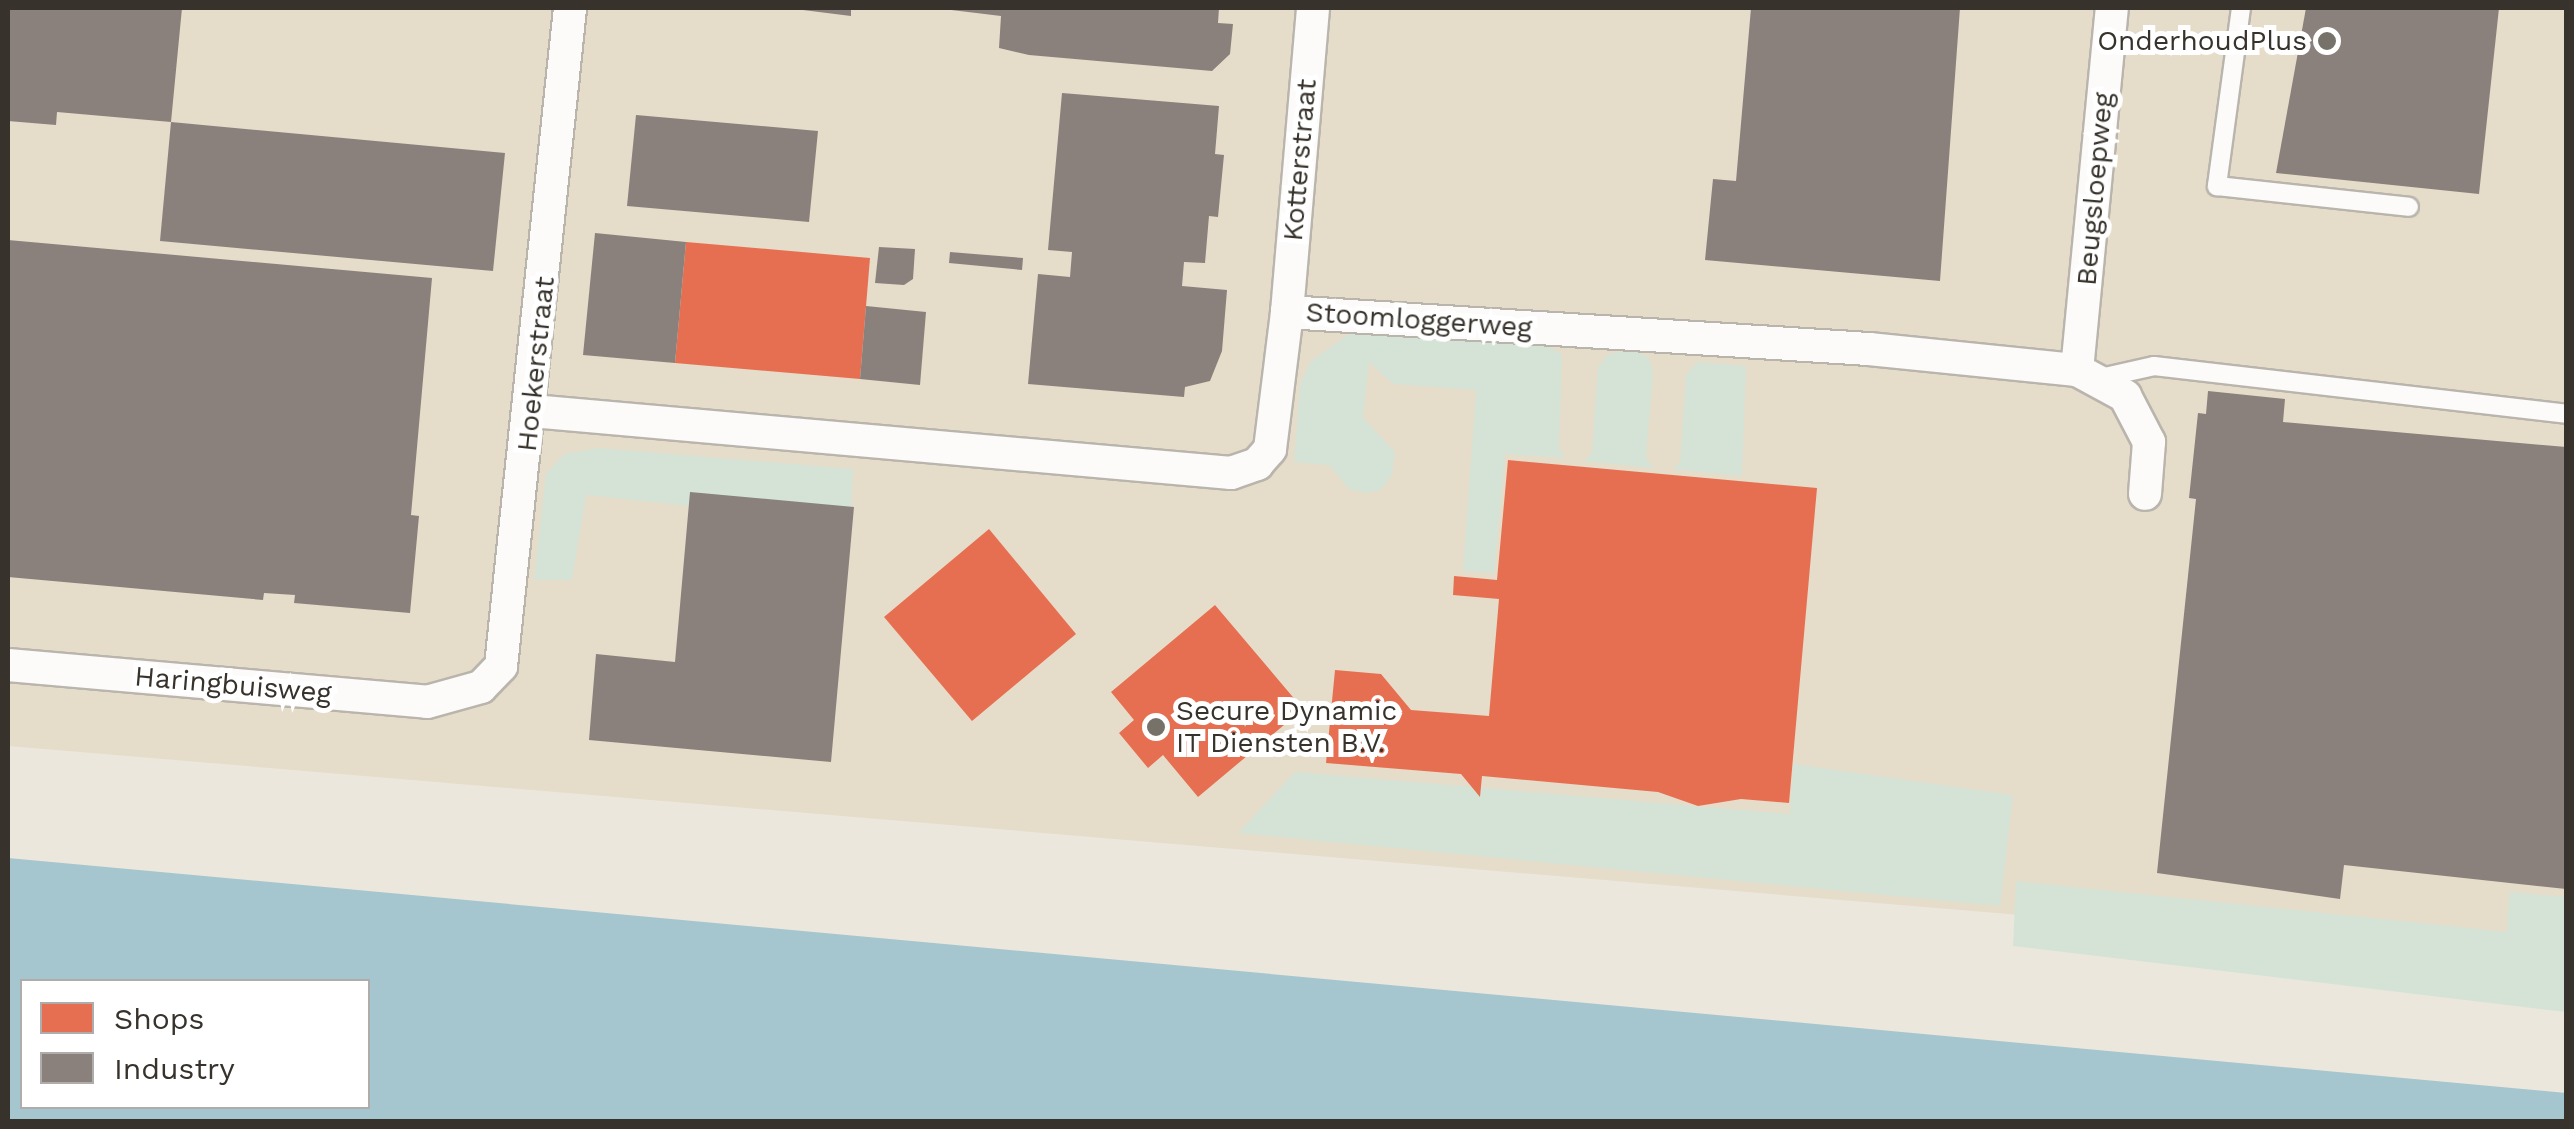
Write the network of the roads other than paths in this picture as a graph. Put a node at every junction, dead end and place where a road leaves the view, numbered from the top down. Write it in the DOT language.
graph roads {
  1 [pos="570,8"];
  2 [pos="1313,8"];
  3 [pos="2112,8"];
  4 [pos="2241,8"];
  5 [pos="2410,207"];
  6 [pos="1287,312"];
  7 [pos="2086,374"];
  8 [pos="532,411"];
  9 [pos="2566,414"];
  10 [pos="2145,494"];
  11 [pos="8,664"];
  12 [pos="458,697"];
  1 -- 8 [label="street, Hoekerstraat"];
  2 -- 6 [label="street, Kotterstraat"];
  3 -- 7 [label="street, Beugsloepweg"];
  4 -- 5 [label="lane"];
  6 -- 7 [label="street, Stoomloggerweg"];
  6 -- 8 [label="street, Stoomloggerweg"];
  7 -- 9 [label="lane"];
  7 -- 10 [label="street"];
  8 -- 12 [label="street, Hoekerstraat"];
  11 -- 12 [label="street, Haringbuisweg"];
}
